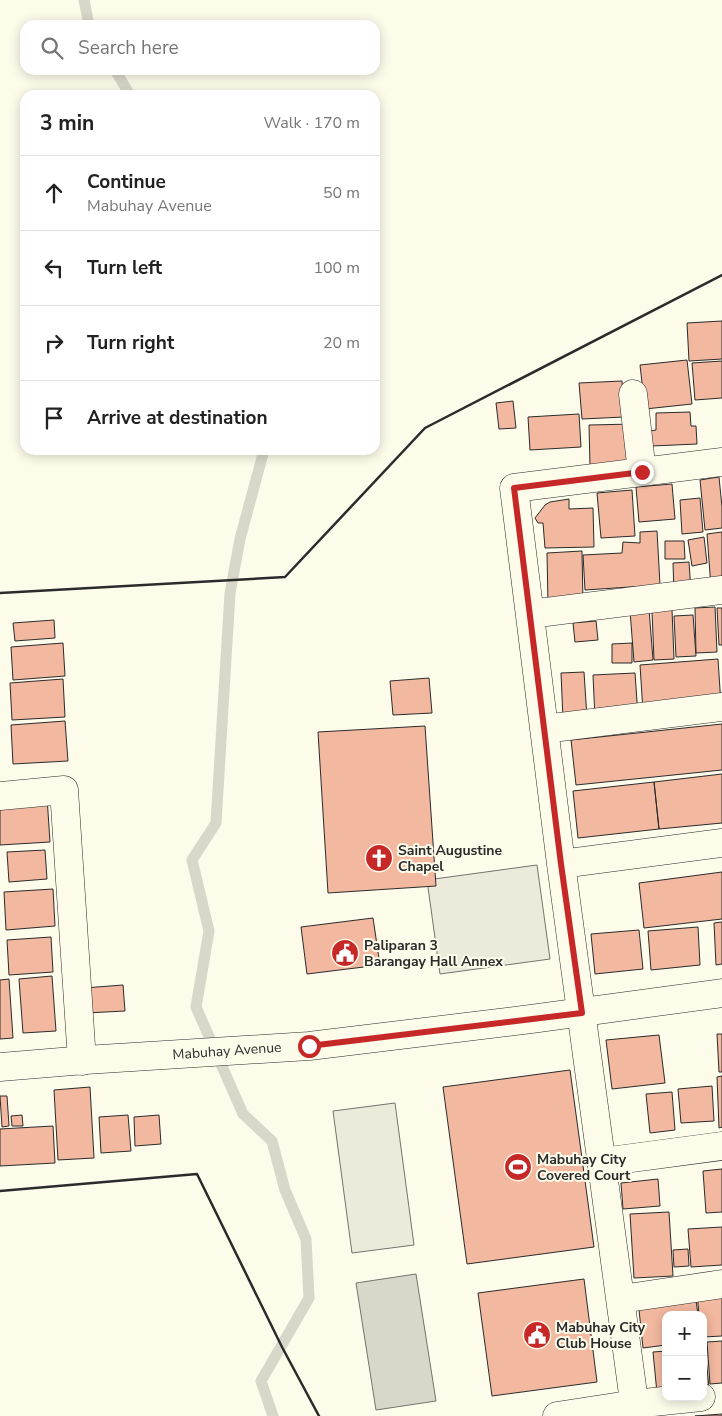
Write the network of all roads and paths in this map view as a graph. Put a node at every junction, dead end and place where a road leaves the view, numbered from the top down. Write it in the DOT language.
graph roads {
  1 [pos="633,394"];
  2 [pos="722,462"];
  3 [pos="642,472"];
  4 [pos="722,590"];
  5 [pos="530,614"];
  6 [pos="722,706"];
  7 [pos="544,729"];
  8 [pos="0,796"];
  9 [pos="722,843"];
  10 [pos="561,864"];
  11 [pos="722,993"];
  12 [pos="582,1013"];
  13 [pos="83,1060"];
  14 [pos="0,1067"];
  15 [pos="722,1146"];
  16 [pos="602,1162"];
  17 [pos="722,1284"];
  18 [pos="621,1299"];
  19 [pos="722,1395"];
  20 [pos="707,1396"];
  21 [pos="681,1401"];
  22 [pos="635,1410"];
  23 [pos="557,1416"];
  1 -- 3 [label="street"];
  2 -- 3 [label="street"];
  3 -- 5 [label="street"];
  4 -- 5 [label="street"];
  5 -- 7 [label="street"];
  6 -- 7 [label="street"];
  7 -- 10 [label="street"];
  8 -- 13 [label="street"];
  9 -- 10 [label="street"];
  10 -- 12 [label="street"];
  11 -- 12 [label="street, Mabuhay Avenue"];
  12 -- 13 [label="street, Mabuhay Avenue"];
  12 -- 16 [label="street"];
  13 -- 14 [label="street, Mabuhay Avenue"];
  15 -- 16 [label="street"];
  16 -- 18 [label="street"];
  17 -- 18 [label="street"];
  18 -- 22 [label="street"];
  19 -- 20 [label="street"];
  21 -- 22 [label="street"];
  22 -- 23 [label="street"];
}
